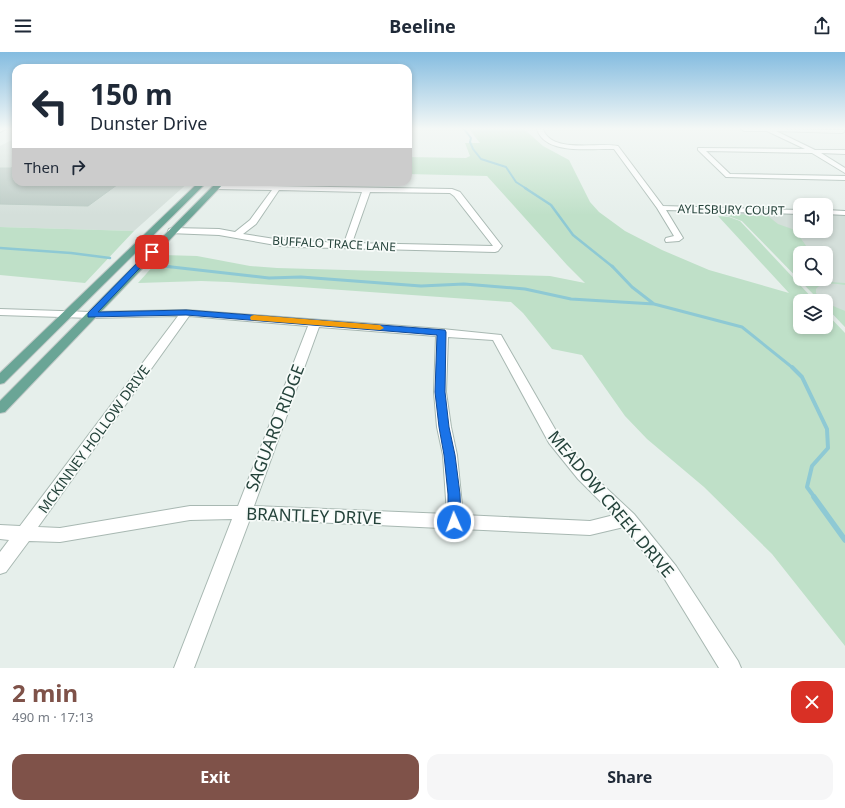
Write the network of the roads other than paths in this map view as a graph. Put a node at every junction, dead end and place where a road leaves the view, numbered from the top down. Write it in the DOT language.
graph roads {
  1 [pos="624,158"];
  2 [pos="709,158"];
  3 [pos="824,158"];
  4 [pos="845,171"];
  5 [pos="845,178"];
  6 [pos="199,186"];
  7 [pos="217,186"];
  8 [pos="248,186"];
  9 [pos="277,188"];
  10 [pos="367,189"];
  11 [pos="661,208"];
  12 [pos="793,212"];
  13 [pos="833,212"];
  14 [pos="845,213"];
  15 [pos="154,230"];
  16 [pos="172,231"];
  17 [pos="238,234"];
  18 [pos="669,240"];
  19 [pos="347,245"];
  20 [pos="0,312"];
  21 [pos="186,313"];
  22 [pos="67,315"];
  23 [pos="91,315"];
  24 [pos="315,323"];
  25 [pos="442,332"];
  26 [pos="0,380"];
  27 [pos="0,409"];
  28 [pos="243,512"];
  29 [pos="628,519"];
  30 [pos="454,522"];
  31 [pos="0,532"];
  32 [pos="25,533"];
  33 [pos="0,566"];
  34 [pos="184,668"];
  35 [pos="731,668"];
  1 -- 11 [label="street"];
  2 -- 5 [label="street"];
  3 -- 4 [label="street"];
  6 -- 15 [label="main road"];
  7 -- 16 [label="main road"];
  8 -- 9 [label="street"];
  9 -- 10 [label="street"];
  9 -- 17 [label="street"];
  10 -- 19 [label="street"];
  10 -- 19 [label="street, BUFFALO TRACE LANE"];
  11 -- 12 [label="street, AYLESBURY COURT"];
  11 -- 18 [label="street"];
  13 -- 14 [label="street"];
  15 -- 16 [label="main road"];
  15 -- 22 [label="main road"];
  16 -- 17 [label="street, BUFFALO TRACE LANE"];
  16 -- 23 [label="main road"];
  17 -- 19 [label="street, BUFFALO TRACE LANE"];
  20 -- 22 [label="street"];
  21 -- 23 [label="street"];
  21 -- 24 [label="street"];
  21 -- 32 [label="street, MCKINNEY HOLLOW DRIVE"];
  22 -- 23 [label="street"];
  22 -- 26 [label="main road"];
  23 -- 27 [label="main road"];
  24 -- 25 [label="street"];
  24 -- 28 [label="street, SAGUARO RIDGE"];
  25 -- 29 [label="street, MEADOW CREEK DRIVE"];
  25 -- 30 [label="street"];
  28 -- 30 [label="street, BRANTLEY DRIVE"];
  28 -- 32 [label="street, BRANTLEY DRIVE"];
  28 -- 34 [label="street, SAGUARO RIDGE"];
  29 -- 30 [label="street, BRANTLEY DRIVE"];
  29 -- 35 [label="street, MEADOW CREEK DRIVE"];
  31 -- 32 [label="street, BRANTLEY DRIVE"];
  32 -- 33 [label="street, MCKINNEY HOLLOW DRIVE"];
}
